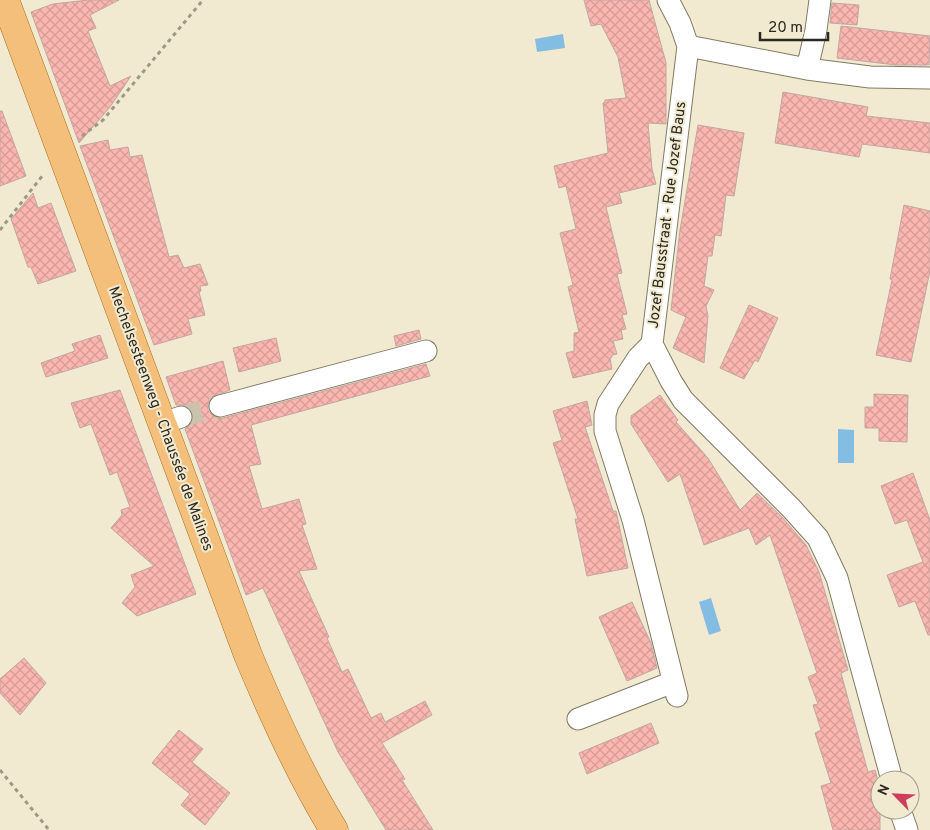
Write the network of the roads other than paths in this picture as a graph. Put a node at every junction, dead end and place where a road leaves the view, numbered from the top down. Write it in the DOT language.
graph roads {
  1 [pos="5,0"];
  2 [pos="668,0"];
  3 [pos="820,0"];
  4 [pos="688,46"];
  5 [pos="807,69"];
  6 [pos="930,78"];
  7 [pos="652,344"];
  8 [pos="426,351"];
  9 [pos="220,406"];
  10 [pos="578,719"];
  11 [pos="889,770"];
  12 [pos="334,830"];
  1 -- 12 [label="main road, Mechelsesteenweg - Chaussée de Malines"];
  2 -- 4 [label="street, Jozef Bausstraat - Rue Jozef Baus"];
  3 -- 5 [label="street"];
  4 -- 5 [label="street"];
  4 -- 7 [label="street, Jozef Bausstraat - Rue Jozef Baus"];
  5 -- 6 [label="street"];
  7 -- 10 [label="street"];
  7 -- 11 [label="street, Jozef Bausstraat - Rue Jozef Baus"];
  8 -- 9 [label="street"];
}
